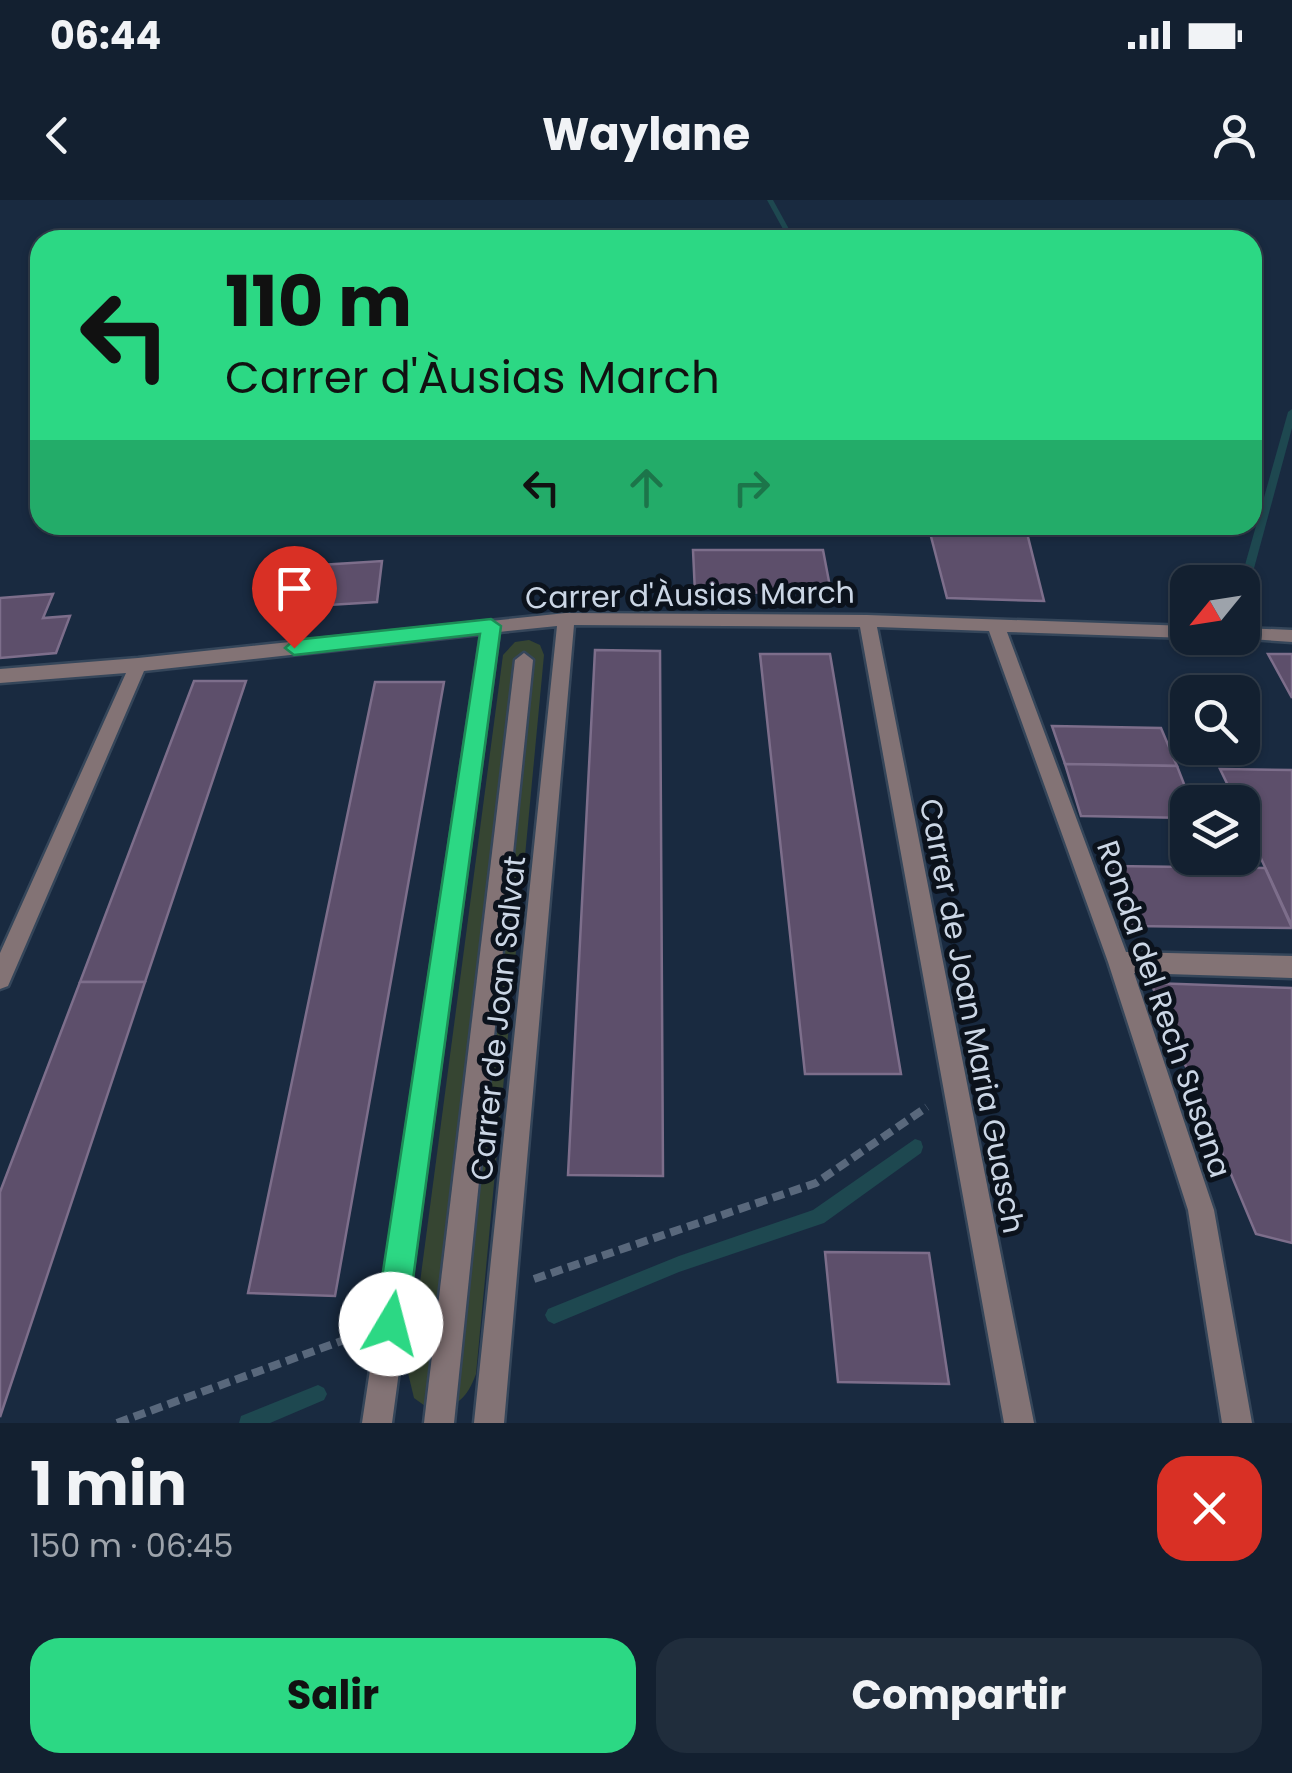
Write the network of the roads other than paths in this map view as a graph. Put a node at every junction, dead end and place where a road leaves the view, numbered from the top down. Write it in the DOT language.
graph roads {
  1 [pos="566,619"];
  2 [pos="868,621"];
  3 [pos="995,624"];
  4 [pos="491,626"];
  5 [pos="1170,631"];
  6 [pos="1260,635"];
  7 [pos="1292,636"];
  8 [pos="524,660"];
  9 [pos="138,665"];
  10 [pos="0,676"];
  11 [pos="1118,962"];
  12 [pos="1292,968"];
  13 [pos="0,978"];
  14 [pos="377,1423"];
  15 [pos="439,1423"];
  16 [pos="489,1423"];
  17 [pos="1019,1423"];
  18 [pos="1237,1423"];
  1 -- 2 [label="street, Carrer d'Àusias March"];
  1 -- 4 [label="street, Carrer d'Àusias March"];
  1 -- 16 [label="street, Carrer de Joan Salvat"];
  2 -- 3 [label="street, Carrer d'Àusias March"];
  2 -- 17 [label="street, Carrer de Joan Maria Guasch"];
  3 -- 5 [label="street, Carrer d'Àusias March"];
  3 -- 11 [label="street, Ronda del Rech Susana"];
  4 -- 9 [label="street, Carrer d'Àusias March"];
  4 -- 14 [label="street, Carrer de Joan Salvat"];
  6 -- 7 [label="street"];
  8 -- 15 [label="street"];
  9 -- 10 [label="street, Carrer d'Àusias March"];
  9 -- 13 [label="street"];
  11 -- 12 [label="street"];
  11 -- 18 [label="street, Ronda del Rech Susana"];
}
